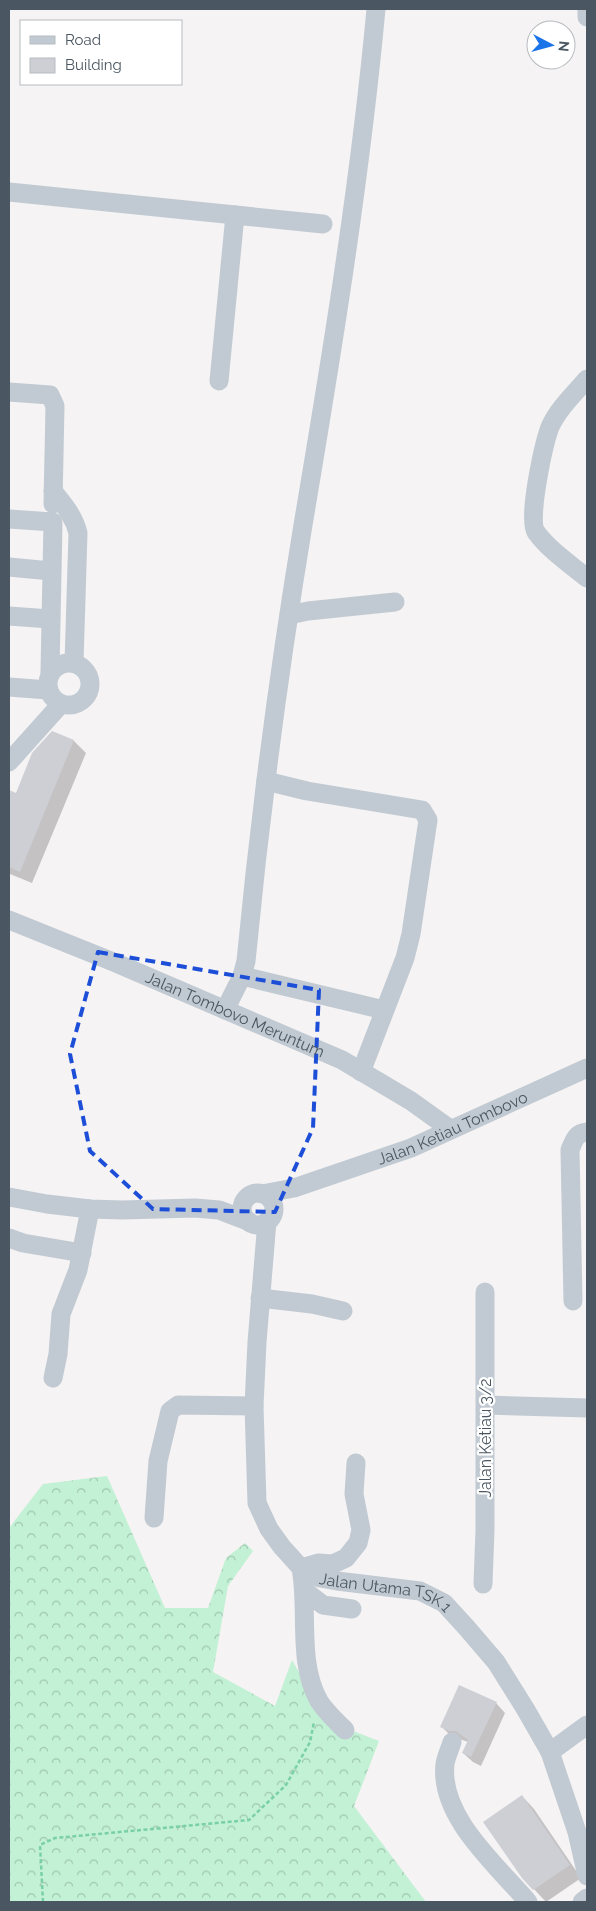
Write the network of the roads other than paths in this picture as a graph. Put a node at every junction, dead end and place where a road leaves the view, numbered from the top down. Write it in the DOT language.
graph roads {
  1 [pos="376,9"];
  2 [pos="587,9"];
  3 [pos="587,17"];
  4 [pos="9,192"];
  5 [pos="235,215"];
  6 [pos="323,224"];
  7 [pos="587,379"];
  8 [pos="219,381"];
  9 [pos="9,392"];
  10 [pos="53,491"];
  11 [pos="9,519"];
  12 [pos="53,522"];
  13 [pos="9,567"];
  14 [pos="51,571"];
  15 [pos="587,578"];
  16 [pos="395,602"];
  17 [pos="289,615"];
  18 [pos="9,616"];
  19 [pos="50,619"];
  20 [pos="74,663"];
  21 [pos="49,681"];
  22 [pos="9,688"];
  23 [pos="61,704"];
  24 [pos="9,762"];
  25 [pos="266,781"];
  26 [pos="9,920"];
  27 [pos="242,976"];
  28 [pos="225,1010"];
  29 [pos="384,1010"];
  30 [pos="587,1068"];
  31 [pos="361,1072"];
  32 [pos="450,1129"];
  33 [pos="587,1132"];
  34 [pos="316,1182"];
  35 [pos="255,1195"];
  36 [pos="9,1197"];
  37 [pos="196,1208"];
  38 [pos="90,1209"];
  39 [pos="260,1219"];
  40 [pos="9,1238"];
  41 [pos="82,1253"];
  42 [pos="485,1292"];
  43 [pos="260,1298"];
  44 [pos="573,1301"];
  45 [pos="343,1311"];
  46 [pos="53,1378"];
  47 [pos="486,1405"];
  48 [pos="254,1406"];
  49 [pos="587,1408"];
  50 [pos="356,1463"];
  51 [pos="154,1518"];
  52 [pos="301,1568"];
  53 [pos="483,1584"];
  54 [pos="305,1591"];
  55 [pos="352,1609"];
  56 [pos="587,1725"];
  57 [pos="345,1730"];
  58 [pos="452,1742"];
  59 [pos="550,1752"];
  60 [pos="582,1832"];
  61 [pos="587,1876"];
  62 [pos="587,1898"];
  63 [pos="528,1902"];
  64 [pos="582,1902"];
  1 -- 17 [label="street"];
  2 -- 3 [label="street"];
  4 -- 5 [label="street"];
  5 -- 6 [label="street"];
  5 -- 8 [label="street"];
  7 -- 15 [label="street"];
  9 -- 10 [label="street"];
  10 -- 12 [label="street"];
  10 -- 20 [label="street"];
  11 -- 12 [label="street"];
  12 -- 14 [label="street"];
  13 -- 14 [label="street"];
  14 -- 19 [label="street"];
  16 -- 17 [label="street"];
  17 -- 25 [label="street"];
  18 -- 19 [label="street"];
  19 -- 21 [label="street"];
  20 -- 21 [label="street"];
  20 -- 23 [label="street"];
  21 -- 22 [label="street"];
  21 -- 23 [label="street"];
  23 -- 24 [label="street"];
  25 -- 27 [label="street"];
  25 -- 29 [label="street"];
  26 -- 28 [label="street, Jalan Tombovo Meruntum"];
  27 -- 28 [label="street"];
  27 -- 29 [label="street"];
  28 -- 31 [label="street, Jalan Tombovo Meruntum"];
  29 -- 31 [label="street"];
  30 -- 32 [label="street, Jalan Ketiau Tombovo"];
  31 -- 32 [label="street, Jalan Tombovo Meruntum"];
  32 -- 34 [label="street, Jalan Ketiau Tombovo"];
  33 -- 44 [label="street"];
  34 -- 35 [label="street, Jalan Ketiau Tombovo"];
  34 -- 39 [label="street, Jalan Ketiau Tombovo"];
  35 -- 37 [label="street, Jalan Ketiau Tombovo"];
  35 -- 39 [label="street"];
  35 -- 39 [label="street"];
  36 -- 38 [label="street, Jalan Ketiau Tombovo"];
  37 -- 38 [label="street, Jalan Ketiau Tombovo"];
  37 -- 39 [label="street, Jalan Ketiau Tombovo"];
  38 -- 41 [label="street"];
  39 -- 43 [label="street, Jalan Utama TSK 1"];
  40 -- 41 [label="street"];
  41 -- 46 [label="street"];
  42 -- 47 [label="street, Jalan Ketiau 3/2"];
  43 -- 45 [label="street"];
  43 -- 48 [label="street, Jalan Utama TSK 1"];
  47 -- 49 [label="street"];
  47 -- 53 [label="street, Jalan Ketiau 3/2"];
  48 -- 51 [label="street"];
  48 -- 52 [label="street, Jalan Utama TSK 1"];
  50 -- 52 [label="street"];
  52 -- 54 [label="street"];
  52 -- 59 [label="street, Jalan Utama TSK 1"];
  54 -- 55 [label="street"];
  54 -- 57 [label="street"];
  56 -- 59 [label="street"];
  58 -- 63 [label="street"];
  59 -- 60 [label="street, Jalan Utama TSK 1"];
  60 -- 61 [label="street, Jalan Utama TSK 1"];
  62 -- 64 [label="street"];
}
